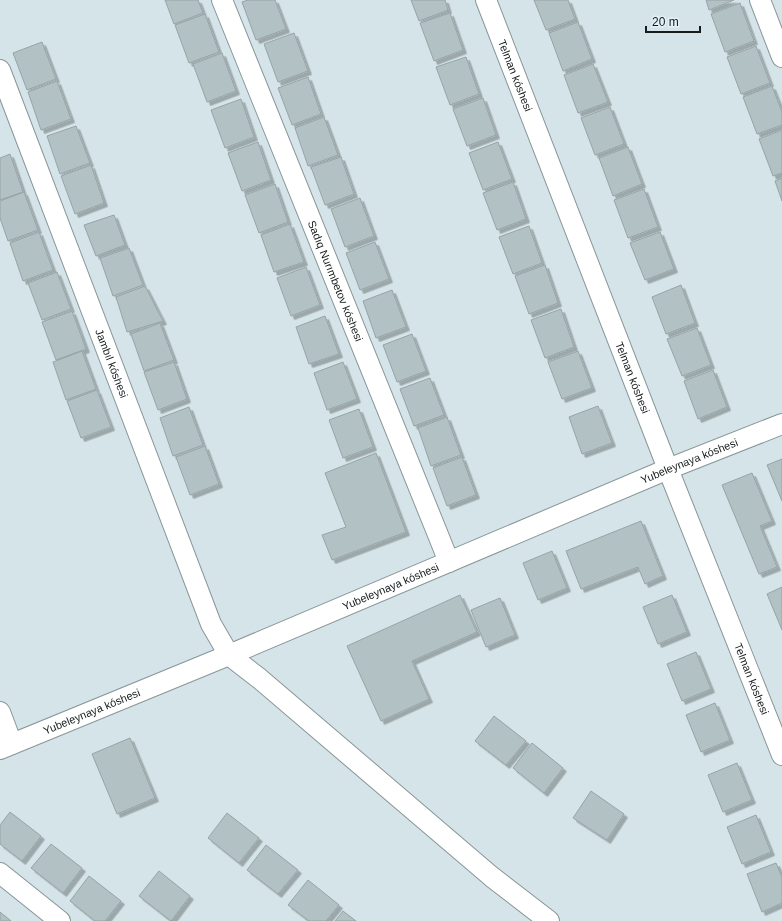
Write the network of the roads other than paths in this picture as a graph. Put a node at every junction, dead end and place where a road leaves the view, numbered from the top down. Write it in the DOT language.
graph roads {
  1 [pos="222,0"];
  2 [pos="486,0"];
  3 [pos="760,0"];
  4 [pos="782,57"];
  5 [pos="0,70"];
  6 [pos="782,424"];
  7 [pos="668,469"];
  8 [pos="449,562"];
  9 [pos="229,655"];
  10 [pos="0,712"];
  11 [pos="6,746"];
  12 [pos="782,755"];
  13 [pos="0,873"];
  14 [pos="60,921"];
  15 [pos="549,921"];
  1 -- 8 [label="street, Sadıq Nurımbetov kóshesi"];
  2 -- 7 [label="street, Telman kóshesi"];
  3 -- 4 [label="street"];
  5 -- 9 [label="street, Jambıl kóshesi"];
  6 -- 7 [label="street, Yubeleynaya kóshesi"];
  7 -- 8 [label="street, Yubeleynaya kóshesi"];
  7 -- 12 [label="street, Telman kóshesi"];
  8 -- 9 [label="street, Yubeleynaya kóshesi"];
  9 -- 11 [label="street, Yubeleynaya kóshesi"];
  9 -- 15 [label="street"];
  10 -- 11 [label="street"];
  13 -- 14 [label="street"];
}
